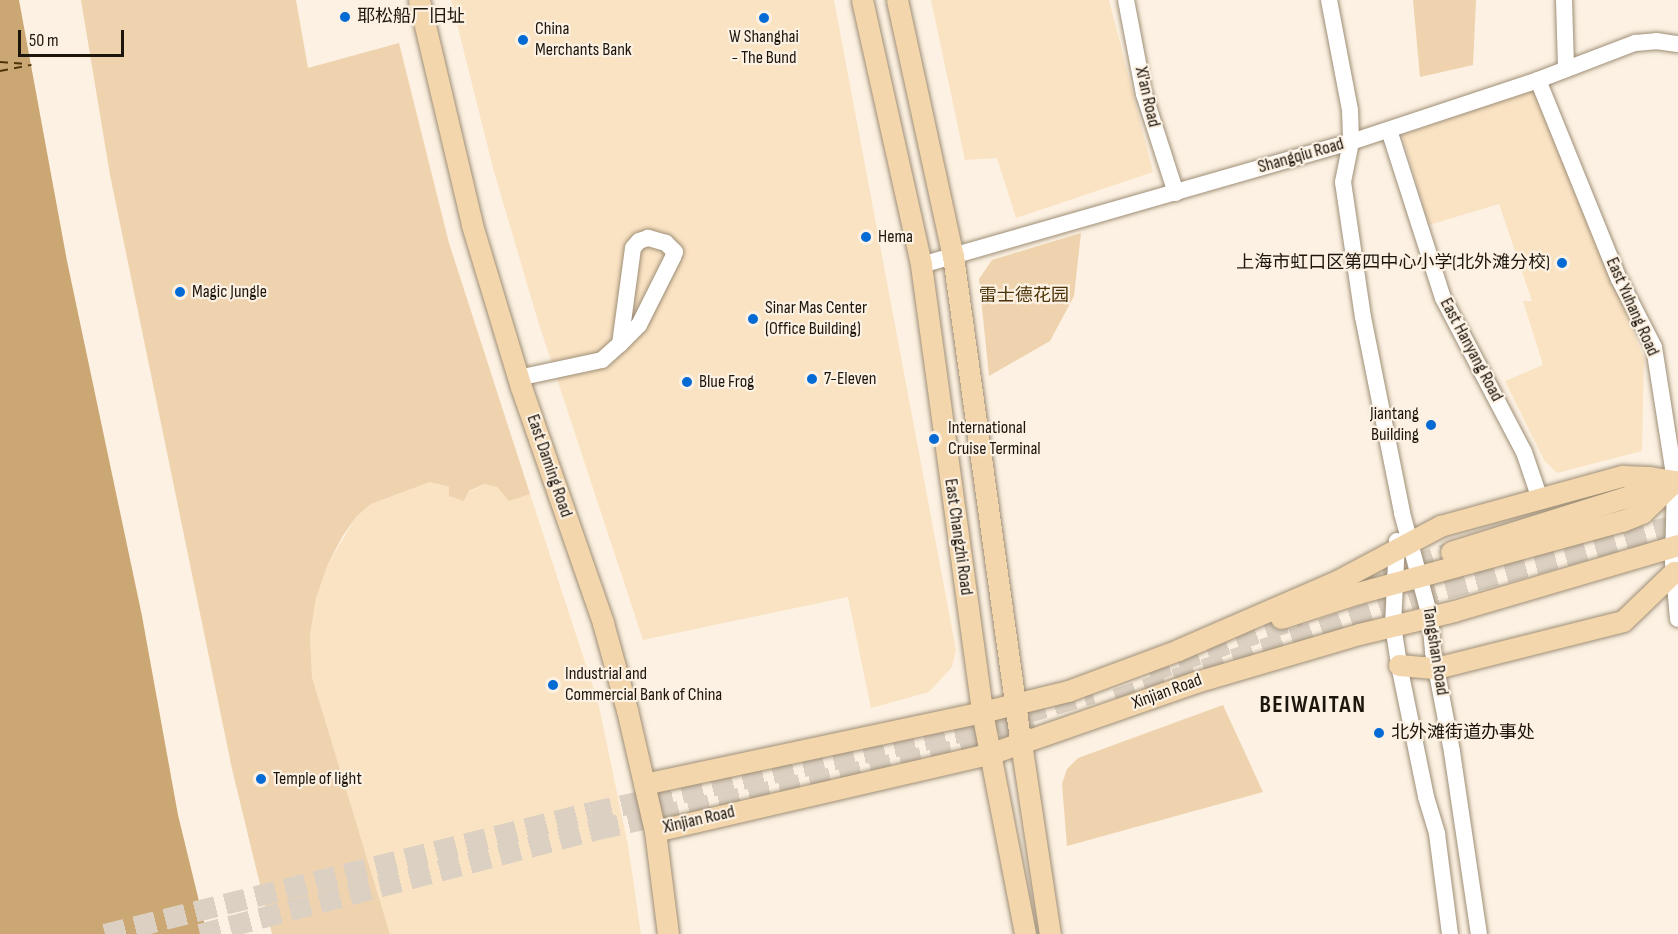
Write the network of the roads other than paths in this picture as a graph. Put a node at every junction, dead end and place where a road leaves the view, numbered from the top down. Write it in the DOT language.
graph roads {
  1 [pos="419,0"];
  2 [pos="862,0"];
  3 [pos="897,0"];
  4 [pos="1125,0"];
  5 [pos="1329,0"];
  6 [pos="1564,0"];
  7 [pos="1678,44"];
  8 [pos="1566,69"];
  9 [pos="1538,80"];
  10 [pos="1389,130"];
  11 [pos="1350,142"];
  12 [pos="1176,192"];
  13 [pos="953,256"];
  14 [pos="921,265"];
  15 [pos="620,344"];
  16 [pos="518,378"];
  17 [pos="1677,481"];
  18 [pos="1540,499"];
  19 [pos="1403,546"];
  20 [pos="1676,546"];
  21 [pos="1451,552"];
  22 [pos="1674,572"];
  23 [pos="1421,577"];
  24 [pos="1394,585"];
  25 [pos="1430,617"];
  26 [pos="1678,619"];
  27 [pos="1393,626"];
  28 [pos="1178,650"];
  29 [pos="1398,665"];
  30 [pos="1436,668"];
  31 [pos="1016,704"];
  32 [pos="982,712"];
  33 [pos="1021,743"];
  34 [pos="989,754"];
  35 [pos="644,784"];
  36 [pos="655,831"];
  37 [pos="668,934"];
  38 [pos="1025,934"];
  39 [pos="1050,934"];
  40 [pos="1450,934"];
  41 [pos="1479,934"];
  1 -- 16 [label="main road, East Daming Road"];
  2 -- 14 [label="main road, East Changzhi Road"];
  3 -- 13 [label="main road, East Changzhi Road"];
  4 -- 12 [label="street, Xi'an Road"];
  5 -- 11 [label="street, Tangshan Road"];
  6 -- 8 [label="street"];
  7 -- 8 [label="street, Shangqiu Road"];
  8 -- 9 [label="street, Shangqiu Road"];
  9 -- 10 [label="street, Shangqiu Road"];
  9 -- 17 [label="street, East Yuhang Road"];
  10 -- 11 [label="street, Shangqiu Road"];
  10 -- 18 [label="street, East Hanyang Road"];
  11 -- 12 [label="street, Shangqiu Road"];
  11 -- 19 [label="street, Tangshan Road"];
  12 -- 13 [label="street, Shangqiu Road"];
  13 -- 14 [label="street, Shangqiu Road"];
  13 -- 31 [label="main road, East Changzhi Road"];
  14 -- 32 [label="main road, East Changzhi Road"];
  15 -- 15 [label="street"];
  15 -- 16 [label="street"];
  16 -- 35 [label="main road, East Daming Road"];
  17 -- 18 [label="main road, Xinjian Road"];
  17 -- 20 [label="street, East Yuhang Road"];
  17 -- 21 [label="main road"];
  17 -- 23 [label="main road, Xinjian Road"];
  18 -- 19 [label="main road, Xinjian Road"];
  19 -- 23 [label="street, Tangshan Road"];
  19 -- 24 [label="street, Tangshan Road"];
  19 -- 28 [label="main road, Xinjian Road"];
  20 -- 22 [label="street, East Yuhang Road"];
  20 -- 25 [label="main road, Xinjian Road"];
  22 -- 26 [label="street, East Yuhang Road"];
  22 -- 30 [label="main road"];
  23 -- 24 [label="main road, Xinjian Road"];
  23 -- 25 [label="street, Tangshan Road"];
  24 -- 27 [label="street, Tangshan Road"];
  24 -- 28 [label="main road, Xinjian Road"];
  25 -- 27 [label="main road, Xinjian Road"];
  25 -- 30 [label="street, Tangshan Road"];
  27 -- 29 [label="street, Tangshan Road"];
  27 -- 33 [label="main road, Xinjian Road"];
  28 -- 31 [label="main road, Xinjian Road"];
  29 -- 30 [label="main road"];
  29 -- 40 [label="street, Tangshan Road"];
  30 -- 41 [label="street, Tangshan Road"];
  31 -- 32 [label="main road, Xinjian Road"];
  31 -- 33 [label="main road, East Changzhi Road"];
  32 -- 34 [label="main road, East Changzhi Road"];
  32 -- 35 [label="main road, Xinjian Road"];
  33 -- 34 [label="main road, Xinjian Road"];
  33 -- 39 [label="main road, East Changzhi Road"];
  34 -- 36 [label="main road, Xinjian Road"];
  34 -- 38 [label="main road, East Changzhi Road"];
  35 -- 36 [label="main road, East Daming Road"];
  36 -- 37 [label="main road, East Daming Road"];
}
